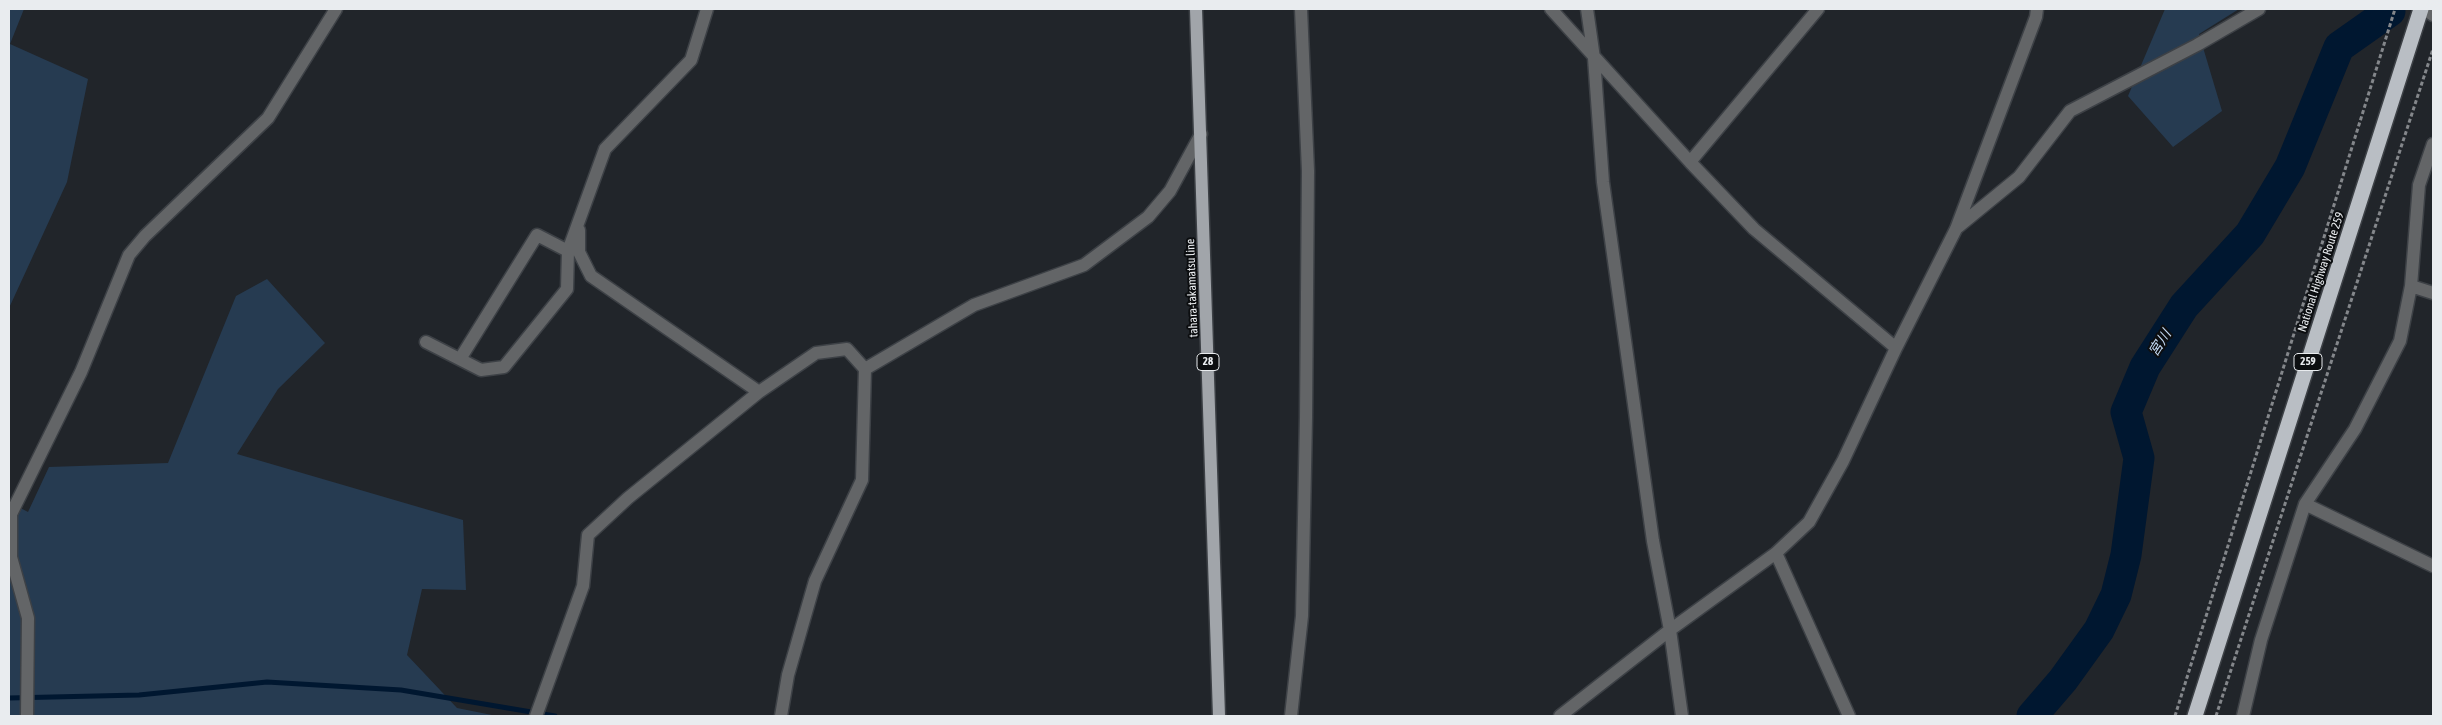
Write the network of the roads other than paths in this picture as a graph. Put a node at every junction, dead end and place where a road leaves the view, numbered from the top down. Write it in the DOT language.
graph roads {
  1 [pos="336,9"];
  2 [pos="707,9"];
  3 [pos="1196,9"];
  4 [pos="1301,9"];
  5 [pos="1551,9"];
  6 [pos="1587,9"];
  7 [pos="1818,9"];
  8 [pos="2036,9"];
  9 [pos="2259,9"];
  10 [pos="2423,9"];
  11 [pos="2433,15"];
  12 [pos="1594,58"];
  13 [pos="1201,134"];
  14 [pos="2433,144"];
  15 [pos="1690,162"];
  16 [pos="578,223"];
  17 [pos="1956,229"];
  18 [pos="568,251"];
  19 [pos="2411,286"];
  20 [pos="2433,293"];
  21 [pos="426,342"];
  22 [pos="1896,348"];
  23 [pos="460,359"];
  24 [pos="865,369"];
  25 [pos="759,392"];
  26 [pos="2305,504"];
  27 [pos="1776,553"];
  28 [pos="2433,566"];
  29 [pos="1670,630"];
  30 [pos="27,716"];
  31 [pos="536,716"];
  32 [pos="781,716"];
  33 [pos="1220,716"];
  34 [pos="1291,716"];
  35 [pos="1560,716"];
  36 [pos="1682,716"];
  37 [pos="1849,716"];
  38 [pos="2195,716"];
  39 [pos="2243,716"];
  1 -- 30 [label="street"];
  2 -- 16 [label="street"];
  3 -- 13 [label="main road, tahara-takamatsu line / 28"];
  4 -- 34 [label="street"];
  5 -- 12 [label="street"];
  6 -- 12 [label="street"];
  7 -- 15 [label="street"];
  8 -- 17 [label="street"];
  9 -- 17 [label="street"];
  10 -- 11 [label="street"];
  10 -- 38 [label="highway, National Highway Route 259 / 259"];
  12 -- 15 [label="street"];
  12 -- 29 [label="street"];
  13 -- 24 [label="street"];
  13 -- 33 [label="main road, tahara-takamatsu line / 28"];
  14 -- 19 [label="street"];
  15 -- 22 [label="street"];
  16 -- 18 [label="street"];
  16 -- 25 [label="street"];
  17 -- 22 [label="street"];
  18 -- 23 [label="street"];
  18 -- 23 [label="street"];
  19 -- 20 [label="street"];
  19 -- 26 [label="street"];
  21 -- 23 [label="street"];
  22 -- 27 [label="street"];
  24 -- 25 [label="street"];
  24 -- 32 [label="street"];
  25 -- 31 [label="street"];
  26 -- 28 [label="street"];
  26 -- 39 [label="street"];
  27 -- 29 [label="street"];
  27 -- 37 [label="street"];
  29 -- 35 [label="street"];
  29 -- 36 [label="street"];
}
